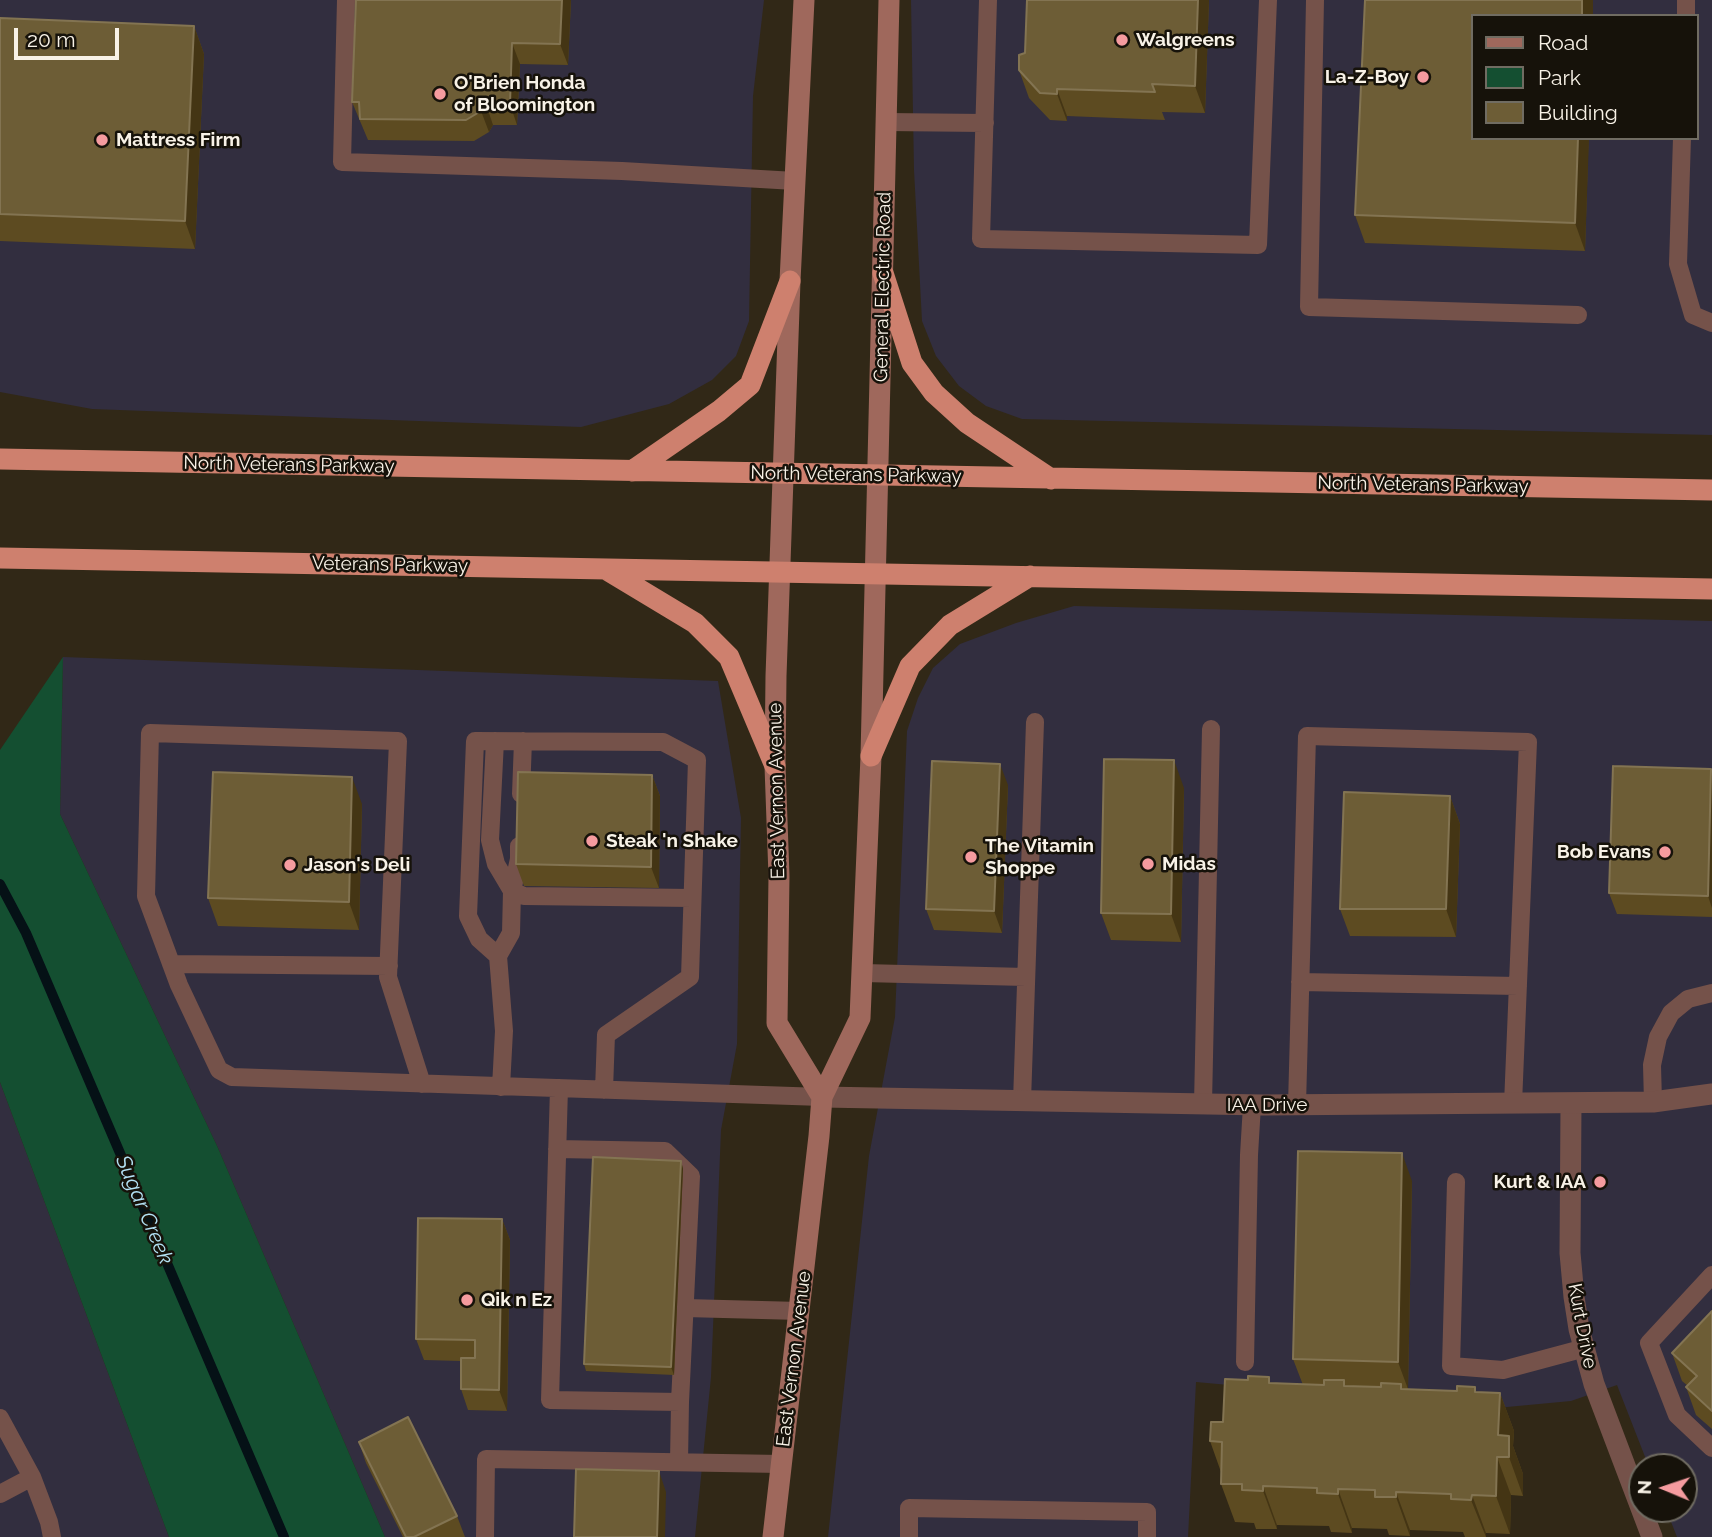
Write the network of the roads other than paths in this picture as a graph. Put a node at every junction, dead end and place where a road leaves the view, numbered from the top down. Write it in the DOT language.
graph roads {
  1 [pos="346,0"];
  2 [pos="804,0"];
  3 [pos="889,0"];
  4 [pos="988,0"];
  5 [pos="1268,0"];
  6 [pos="1315,0"];
  7 [pos="886,122"];
  8 [pos="985,123"];
  9 [pos="1682,140"];
  10 [pos="795,181"];
  11 [pos="883,272"];
  12 [pos="790,281"];
  13 [pos="1578,315"];
  14 [pos="1712,323"];
  15 [pos="0,459"];
  16 [pos="632,471"];
  17 [pos="785,472"];
  18 [pos="879,475"];
  19 [pos="1051,479"];
  20 [pos="1712,490"];
  21 [pos="2,558"];
  22 [pos="605,569"];
  23 [pos="780,572"];
  24 [pos="875,574"];
  25 [pos="1030,576"];
  26 [pos="1712,590"];
  27 [pos="1034,722"];
  28 [pos="1211,729"];
  29 [pos="495,741"];
  30 [pos="523,741"];
  31 [pos="871,756"];
  32 [pos="775,766"];
  33 [pos="521,807"];
  34 [pos="520,833"];
  35 [pos="512,891"];
  36 [pos="692,898"];
  37 [pos="498,956"];
  38 [pos="171,964"];
  39 [pos="388,966"];
  40 [pos="863,972"];
  41 [pos="1026,977"];
  42 [pos="1300,982"];
  43 [pos="1518,986"];
  44 [pos="1712,993"];
  45 [pos="422,1084"];
  46 [pos="501,1087"];
  47 [pos="559,1088"];
  48 [pos="604,1090"];
  49 [pos="1712,1094"];
  50 [pos="822,1097"];
  51 [pos="1023,1101"];
  52 [pos="1653,1102"];
  53 [pos="1203,1104"];
  54 [pos="1513,1104"];
  55 [pos="1572,1104"];
  56 [pos="1252,1105"];
  57 [pos="1297,1105"];
  58 [pos="557,1149"];
  59 [pos="1456,1182"];
  60 [pos="1712,1275"];
  61 [pos="685,1308"];
  62 [pos="800,1311"];
  63 [pos="1585,1349"];
  64 [pos="1245,1362"];
  65 [pos="680,1402"];
  66 [pos="0,1418"];
  67 [pos="1712,1448"];
  68 [pos="678,1462"];
  69 [pos="781,1464"];
  70 [pos="32,1477"];
  71 [pos="0,1494"];
  72 [pos="52,1537"];
  73 [pos="485,1537"];
  74 [pos="773,1537"];
  75 [pos="909,1537"];
  76 [pos="1147,1537"];
  77 [pos="1652,1537"];
  1 -- 10 [label="lane"];
  2 -- 10 [label="main road"];
  3 -- 7 [label="main road, General Electric Road"];
  4 -- 8 [label="lane"];
  5 -- 8 [label="lane"];
  6 -- 13 [label="lane"];
  7 -- 8 [label="lane"];
  7 -- 11 [label="main road, General Electric Road"];
  9 -- 14 [label="lane"];
  10 -- 12 [label="main road"];
  11 -- 18 [label="main road, General Electric Road"];
  11 -- 19 [label="highway"];
  12 -- 16 [label="highway"];
  12 -- 17 [label="main road"];
  15 -- 16 [label="highway, North Veterans Parkway"];
  16 -- 17 [label="highway, North Veterans Parkway"];
  17 -- 18 [label="highway, North Veterans Parkway"];
  17 -- 23 [label="main road, East Vernon Avenue"];
  18 -- 19 [label="highway, North Veterans Parkway"];
  18 -- 24 [label="main road, General Electric Road"];
  19 -- 20 [label="highway, North Veterans Parkway"];
  21 -- 22 [label="highway, Veterans Parkway"];
  22 -- 23 [label="highway, Veterans Parkway"];
  22 -- 32 [label="highway"];
  23 -- 24 [label="highway"];
  23 -- 32 [label="main road, East Vernon Avenue"];
  24 -- 25 [label="highway"];
  24 -- 31 [label="main road, East Vernon Avenue"];
  25 -- 26 [label="highway"];
  25 -- 31 [label="highway"];
  27 -- 41 [label="lane"];
  28 -- 53 [label="lane"];
  29 -- 30 [label="lane"];
  29 -- 35 [label="lane"];
  29 -- 37 [label="lane"];
  30 -- 33 [label="lane"];
  30 -- 36 [label="lane"];
  31 -- 40 [label="main road, East Vernon Avenue"];
  32 -- 50 [label="main road, East Vernon Avenue"];
  34 -- 35 [label="lane"];
  35 -- 36 [label="lane"];
  35 -- 37 [label="lane"];
  36 -- 48 [label="lane"];
  37 -- 46 [label="lane"];
  38 -- 39 [label="lane"];
  38 -- 39 [label="lane"];
  38 -- 45 [label="lane"];
  39 -- 45 [label="lane"];
  40 -- 41 [label="lane"];
  40 -- 50 [label="main road, East Vernon Avenue"];
  41 -- 51 [label="lane"];
  42 -- 43 [label="lane"];
  42 -- 43 [label="lane"];
  42 -- 57 [label="lane"];
  43 -- 54 [label="lane"];
  44 -- 52 [label="lane"];
  45 -- 46 [label="lane"];
  46 -- 47 [label="lane"];
  47 -- 48 [label="lane"];
  47 -- 58 [label="lane"];
  48 -- 50 [label="lane"];
  49 -- 52 [label="street, IAA Drive"];
  50 -- 51 [label="street, IAA Drive"];
  50 -- 62 [label="main road, East Vernon Avenue"];
  51 -- 53 [label="street, IAA Drive"];
  52 -- 55 [label="street, IAA Drive"];
  53 -- 56 [label="street, IAA Drive"];
  54 -- 55 [label="street, IAA Drive"];
  54 -- 57 [label="street, IAA Drive"];
  55 -- 63 [label="street, Kurt Drive"];
  56 -- 57 [label="street, IAA Drive"];
  56 -- 64 [label="lane"];
  58 -- 61 [label="lane"];
  58 -- 65 [label="lane"];
  59 -- 63 [label="lane"];
  60 -- 67 [label="lane"];
  61 -- 62 [label="lane"];
  61 -- 65 [label="lane"];
  62 -- 69 [label="main road, East Vernon Avenue"];
  63 -- 77 [label="street, Kurt Drive"];
  65 -- 68 [label="lane"];
  66 -- 70 [label="lane"];
  68 -- 69 [label="lane"];
  68 -- 73 [label="lane"];
  69 -- 74 [label="main road, East Vernon Avenue"];
  70 -- 71 [label="lane"];
  70 -- 72 [label="lane"];
  75 -- 76 [label="lane"];
}
